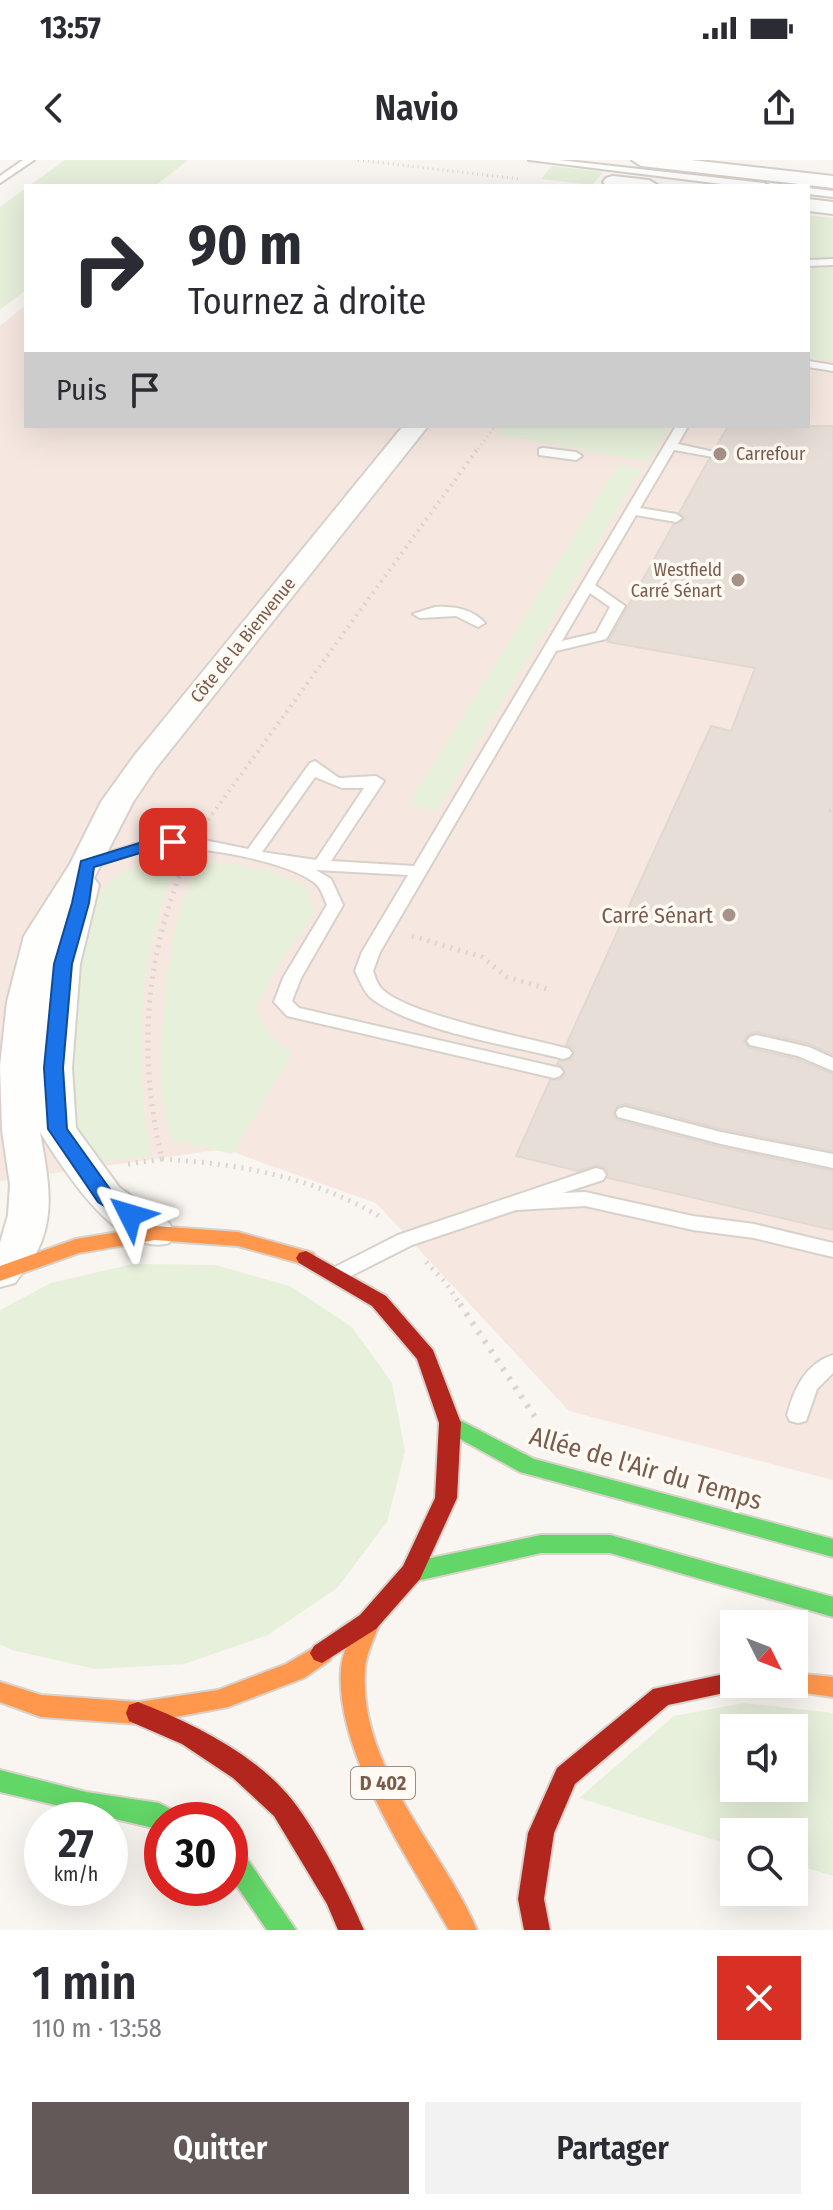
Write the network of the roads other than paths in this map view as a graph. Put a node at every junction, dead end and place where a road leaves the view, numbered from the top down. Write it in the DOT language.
graph roads {
  1 [pos="29,160"];
  2 [pos="534,160"];
  3 [pos="641,160"];
  4 [pos="618,174"];
  5 [pos="0,180"];
  6 [pos="833,182"];
  7 [pos="644,184"];
  8 [pos="740,184"];
  9 [pos="810,191"];
  10 [pos="833,194"];
  11 [pos="810,205"];
  12 [pos="833,208"];
  13 [pos="833,262"];
  14 [pos="810,263"];
  15 [pos="810,364"];
  16 [pos="833,368"];
  17 [pos="414,428"];
  18 [pos="681,428"];
  19 [pos="670,446"];
  20 [pos="543,452"];
  21 [pos="713,453"];
  22 [pos="576,456"];
  23 [pos="632,511"];
  24 [pos="676,518"];
  25 [pos="588,586"];
  26 [pos="420,614"];
  27 [pos="478,623"];
  28 [pos="551,648"];
  29 [pos="252,855"];
  30 [pos="86,864"];
  31 [pos="294,864"];
  32 [pos="320,866"];
  33 [pos="419,871"];
  34 [pos="25,1002"];
  35 [pos="756,1041"];
  36 [pos="0,1045"];
  37 [pos="563,1053"];
  38 [pos="833,1065"];
  39 [pos="554,1072"];
  40 [pos="625,1113"];
  41 [pos="833,1161"];
  42 [pos="596,1175"];
  43 [pos="510,1203"];
  44 [pos="155,1233"];
  45 [pos="833,1250"];
  46 [pos="0,1273"];
  47 [pos="336,1275"];
  48 [pos="833,1363"];
  49 [pos="798,1415"];
  50 [pos="450,1423"];
  51 [pos="833,1548"];
  52 [pos="412,1572"];
  53 [pos="833,1607"];
  54 [pos="368,1622"];
  55 [pos="808,1684"];
  56 [pos="720,1685"];
  57 [pos="833,1687"];
  58 [pos="0,1692"];
  59 [pos="138,1713"];
  60 [pos="0,1781"];
  61 [pos="144,1813"];
  62 [pos="248,1880"];
  63 [pos="283,1930"];
  64 [pos="351,1930"];
  65 [pos="464,1930"];
  66 [pos="537,1930"];
  1 -- 5 [label="lane"];
  2 -- 4 [label="lane"];
  3 -- 6 [label="street"];
  4 -- 7 [label="street"];
  4 -- 8 [label="lane"];
  9 -- 10 [label="lane"];
  11 -- 12 [label="street"];
  13 -- 14 [label="lane"];
  15 -- 16 [label="lane"];
  17 -- 30 [label="street, Côte de la Bienvenue"];
  18 -- 19 [label="lane"];
  19 -- 21 [label="lane"];
  19 -- 23 [label="lane"];
  20 -- 22 [label="lane"];
  23 -- 24 [label="lane"];
  23 -- 25 [label="lane"];
  25 -- 28 [label="lane"];
  25 -- 28 [label="lane"];
  26 -- 27 [label="lane"];
  28 -- 33 [label="lane"];
  29 -- 30 [label="lane"];
  29 -- 31 [label="lane"];
  29 -- 32 [label="lane"];
  30 -- 34 [label="street, Côte de la Bienvenue"];
  30 -- 44 [label="street, Côte de la Bienvenue"];
  31 -- 32 [label="lane"];
  31 -- 39 [label="lane"];
  32 -- 33 [label="lane"];
  33 -- 37 [label="lane"];
  34 -- 36 [label="street"];
  34 -- 46 [label="street, Côte de la Bienvenue"];
  35 -- 38 [label="lane"];
  40 -- 41 [label="lane"];
  42 -- 43 [label="lane"];
  43 -- 45 [label="lane"];
  43 -- 47 [label="lane"];
  44 -- 46 [label="main road"];
  44 -- 47 [label="main road"];
  47 -- 50 [label="main road"];
  48 -- 49 [label="lane"];
  50 -- 51 [label="main road, Allée de l'Air du Temps"];
  50 -- 52 [label="main road"];
  52 -- 53 [label="main road"];
  52 -- 54 [label="main road"];
  54 -- 59 [label="main road"];
  54 -- 65 [label="main road, D 402"];
  55 -- 57 [label="main road"];
  56 -- 66 [label="main road"];
  58 -- 59 [label="main road"];
  59 -- 64 [label="main road"];
  60 -- 61 [label="main road"];
  62 -- 63 [label="main road"];
}
